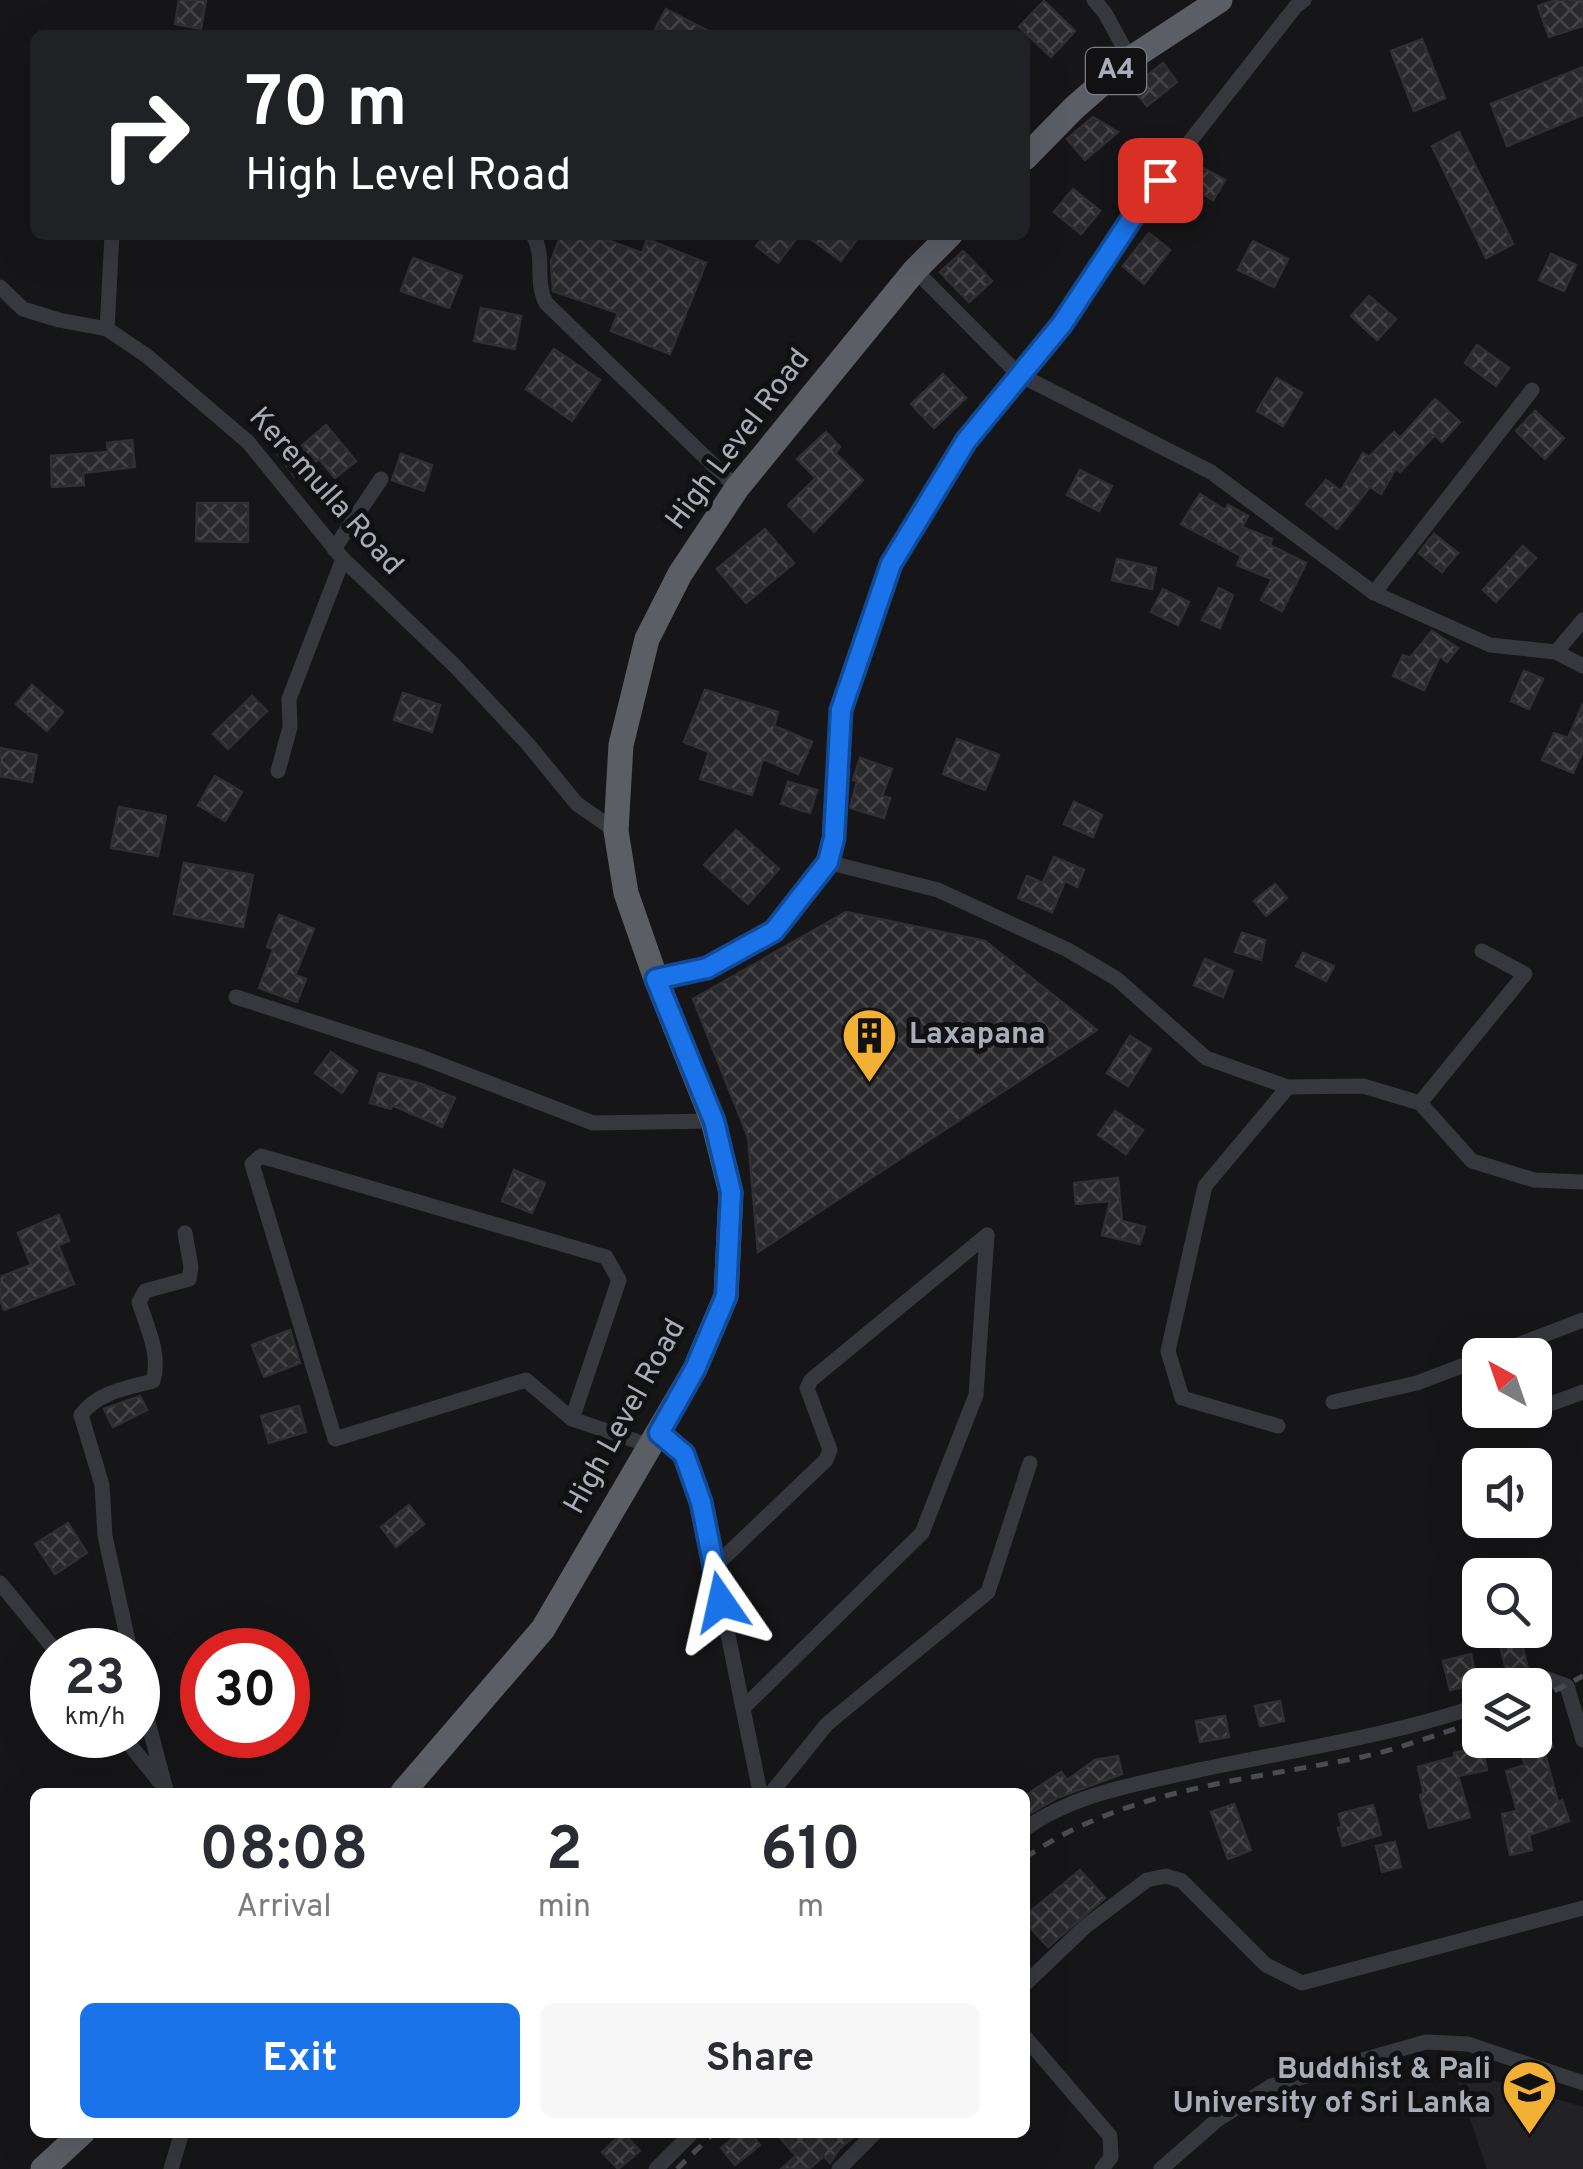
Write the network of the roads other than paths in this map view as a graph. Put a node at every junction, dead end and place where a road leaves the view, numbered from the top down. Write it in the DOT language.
graph roads {
  1 [pos="1094,0"];
  2 [pos="1220,0"];
  3 [pos="1304,0"];
  4 [pos="1130,59"];
  5 [pos="1030,153"];
  6 [pos="112,240"];
  7 [pos="536,240"];
  8 [pos="945,240"];
  9 [pos="915,270"];
  10 [pos="1,291"];
  11 [pos="106,329"];
  12 [pos="1018,374"];
  13 [pos="1532,390"];
  14 [pos="381,479"];
  15 [pos="737,488"];
  16 [pos="339,554"];
  17 [pos="1374,593"];
  18 [pos="1583,620"];
  19 [pos="1556,652"];
  20 [pos="1583,666"];
  21 [pos="278,771"];
  22 [pos="616,832"];
  23 [pos="828,862"];
  24 [pos="1482,951"];
  25 [pos="656,979"];
  26 [pos="236,997"];
  27 [pos="1288,1087"];
  28 [pos="1420,1102"];
  29 [pos="714,1121"];
  30 [pos="1583,1182"];
  31 [pos="185,1233"];
  32 [pos="1583,1320"];
  33 [pos="1536,1338"];
  34 [pos="1462,1366"];
  35 [pos="1583,1392"];
  36 [pos="1334,1402"];
  37 [pos="1553,1403"];
  38 [pos="572,1419"];
  39 [pos="1278,1426"];
  40 [pos="655,1440"];
  41 [pos="1030,1463"];
  42 [pos="714,1566"];
  43 [pos="0,1583"];
  44 [pos="37,1628"];
  45 [pos="125,1628"];
  46 [pos="1552,1681"];
  47 [pos="743,1708"];
  48 [pos="1462,1710"];
  49 [pos="1583,1740"];
  50 [pos="140,1758"];
  51 [pos="157,1758"];
  52 [pos="164,1788"];
  53 [pos="165,1788"];
  54 [pos="407,1788"];
  55 [pos="759,1788"];
  56 [pos="775,1788"];
  57 [pos="1030,1826"];
  58 [pos="1583,1908"];
  59 [pos="1030,1979"];
  60 [pos="1030,2043"];
  61 [pos="1583,2084"];
  62 [pos="76,2138"];
  63 [pos="88,2138"];
  64 [pos="180,2138"];
  65 [pos="687,2138"];
  66 [pos="870,2138"];
  67 [pos="42,2169"];
  68 [pos="65,2169"];
  69 [pos="171,2169"];
  70 [pos="656,2169"];
  71 [pos="840,2169"];
  72 [pos="1102,2169"];
  73 [pos="1161,2169"];
  1 -- 4 [label="street"];
  2 -- 4 [label="highway, A4"];
  3 -- 12 [label="street"];
  4 -- 5 [label="highway, A4"];
  6 -- 11 [label="street"];
  7 -- 15 [label="street"];
  8 -- 9 [label="highway, High Level Road"];
  9 -- 12 [label="street"];
  9 -- 15 [label="highway, High Level Road"];
  10 -- 11 [label="street, Keremulla Road"];
  11 -- 16 [label="street, Keremulla Road"];
  12 -- 17 [label="street"];
  12 -- 23 [label="street"];
  13 -- 17 [label="street"];
  14 -- 16 [label="street"];
  15 -- 22 [label="highway, High Level Road"];
  16 -- 21 [label="street"];
  16 -- 22 [label="street, Keremulla Road"];
  17 -- 19 [label="street"];
  18 -- 19 [label="street"];
  19 -- 20 [label="street"];
  22 -- 25 [label="highway, High Level Road"];
  23 -- 25 [label="street"];
  23 -- 27 [label="street"];
  24 -- 28 [label="street"];
  25 -- 29 [label="highway, High Level Road"];
  26 -- 29 [label="street"];
  27 -- 28 [label="street"];
  27 -- 39 [label="street"];
  28 -- 30 [label="street"];
  29 -- 40 [label="highway, High Level Road"];
  31 -- 45 [label="street"];
  32 -- 33 [label="street"];
  34 -- 36 [label="street"];
  35 -- 37 [label="street"];
  38 -- 38 [label="street"];
  38 -- 40 [label="street"];
  40 -- 42 [label="street"];
  40 -- 54 [label="highway, High Level Road"];
  41 -- 56 [label="street"];
  42 -- 47 [label="street"];
  42 -- 47 [label="street"];
  43 -- 44 [label="street"];
  46 -- 49 [label="street"];
  47 -- 55 [label="street"];
  48 -- 57 [label="street"];
  50 -- 52 [label="street"];
  51 -- 53 [label="street"];
  58 -- 59 [label="street"];
  60 -- 72 [label="street"];
  61 -- 73 [label="street"];
  62 -- 67 [label="highway"];
  63 -- 68 [label="highway"];
  64 -- 69 [label="street"];
  65 -- 70 [label="street"];
  66 -- 71 [label="street"];
}
